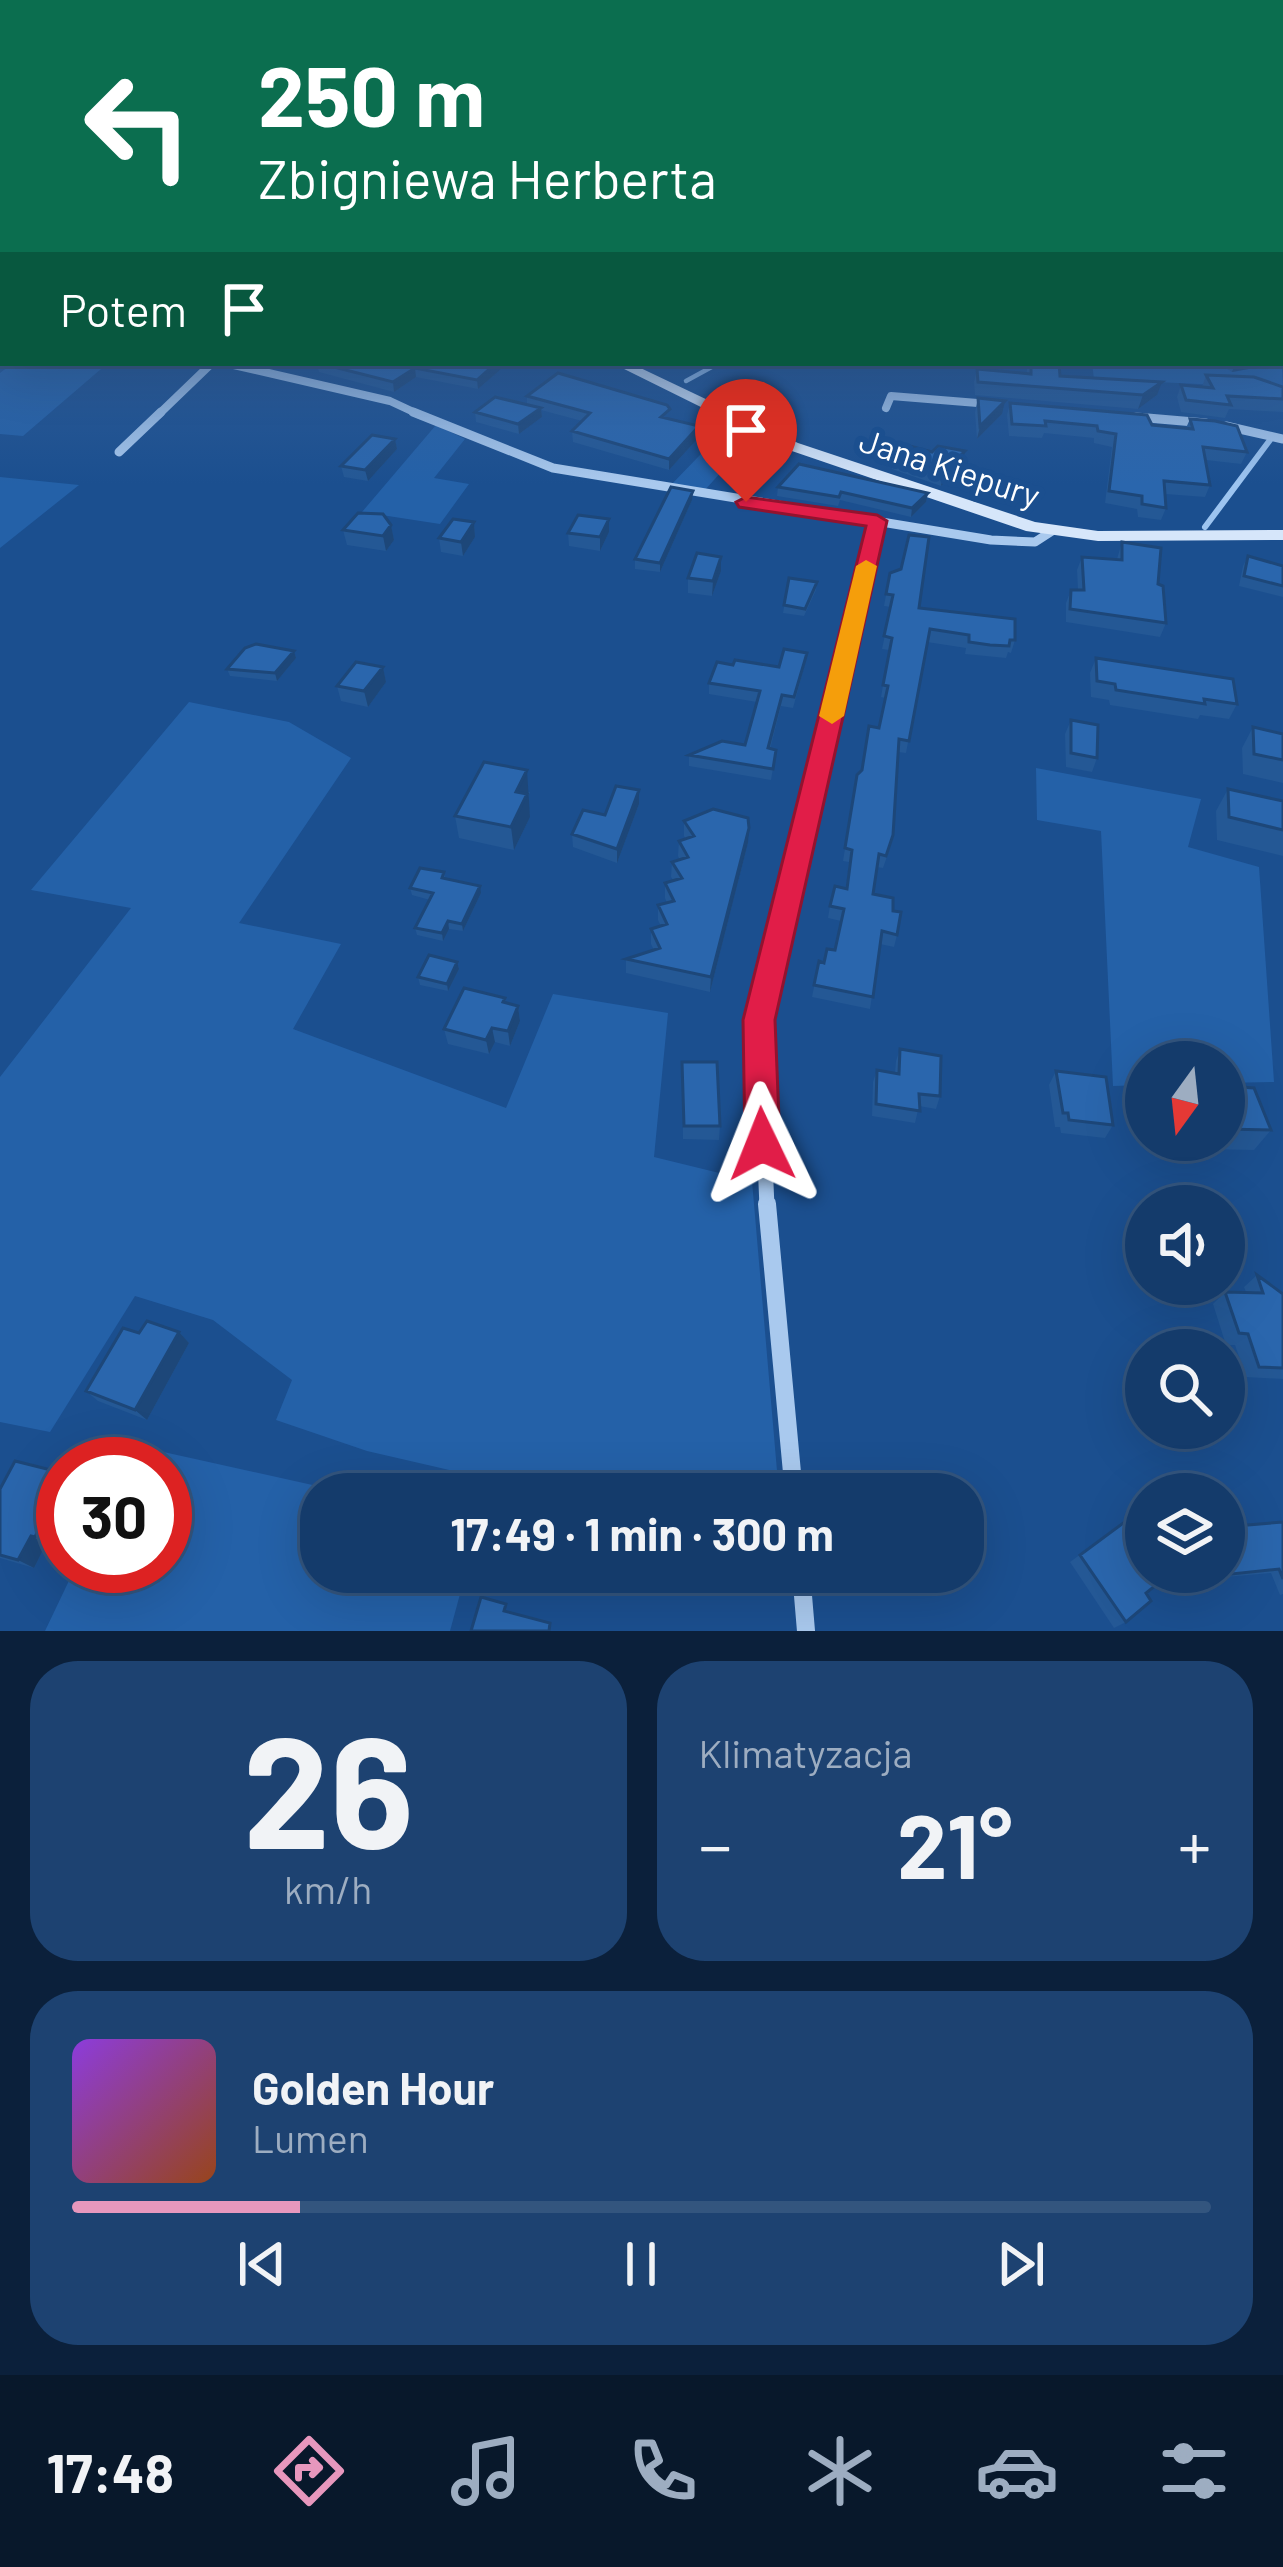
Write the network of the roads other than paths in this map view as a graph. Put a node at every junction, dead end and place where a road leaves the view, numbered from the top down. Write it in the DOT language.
graph roads {
  1 [pos="209,366"];
  2 [pos="238,366"];
  3 [pos="625,366"];
  4 [pos="1003,405"];
  5 [pos="886,408"];
  6 [pos="1119,415"];
  7 [pos="1283,440"];
  8 [pos="119,452"];
  9 [pos="877,521"];
  10 [pos="1052,531"];
  11 [pos="1283,535"];
  12 [pos="792,1473"];
  13 [pos="803,1593"];
  14 [pos="806,1631"];
  1 -- 8 [label="street"];
  2 -- 9 [label="street"];
  3 -- 10 [label="street, Jana Kiepury"];
  4 -- 5 [label="street"];
  6 -- 7 [label="street"];
  9 -- 10 [label="street"];
  9 -- 12 [label="street"];
  10 -- 11 [label="street, Jana Kiepury"];
  13 -- 14 [label="street"];
}
